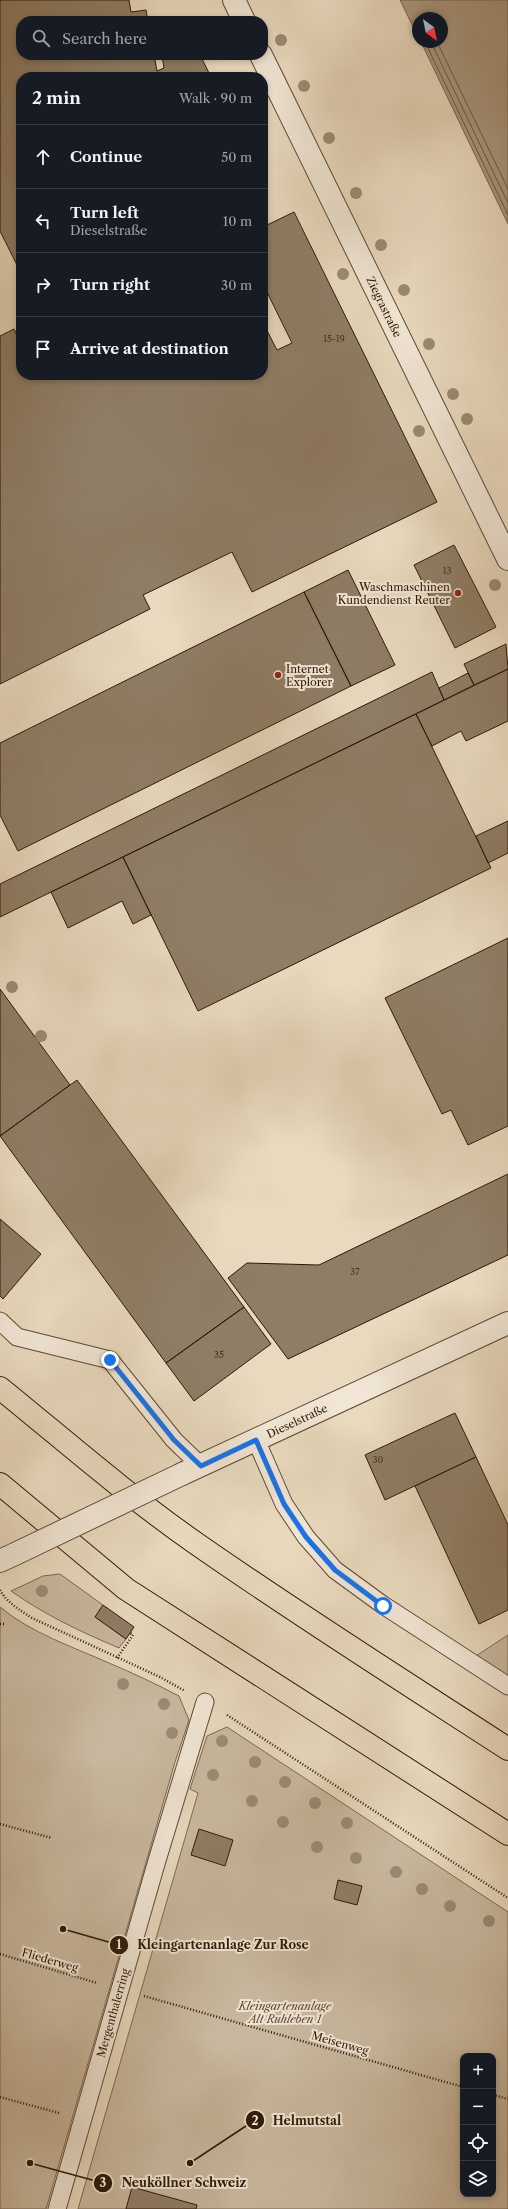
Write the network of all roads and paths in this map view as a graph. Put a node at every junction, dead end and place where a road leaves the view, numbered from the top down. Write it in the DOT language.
graph roads {
  1 [pos="234,0"];
  2 [pos="242,16"];
  3 [pos="263,60"];
  4 [pos="508,559"];
  5 [pos="0,1321"];
  6 [pos="508,1324"];
  7 [pos="0,1388"];
  8 [pos="256,1440"];
  9 [pos="191,1470"];
  10 [pos="0,1484"];
  11 [pos="7,1557"];
  12 [pos="0,1590"];
  13 [pos="0,1624"];
  14 [pos="6,1624"];
  15 [pos="130,1633"];
  16 [pos="117,1658"];
  17 [pos="508,1686"];
  18 [pos="205,1702"];
  19 [pos="508,1750"];
  20 [pos="0,1824"];
  21 [pos="508,1834"];
  22 [pos="52,1838"];
  23 [pos="508,1898"];
  24 [pos="0,1954"];
  25 [pos="95,1982"];
  26 [pos="120,1989"];
  27 [pos="460,2086"];
  28 [pos="496,2096"];
  29 [pos="0,2097"];
  30 [pos="508,2100"];
  31 [pos="82,2119"];
  32 [pos="57,2209"];
  1 -- 2 [label="street"];
  3 -- 4 [label="street, Ziegrastraße"];
  5 -- 9 [label="lane"];
  6 -- 8 [label="street, Dieselstraße"];
  7 -- 19 [label="highway"];
  8 -- 9 [label="street, Dieselstraße"];
  8 -- 17 [label="lane"];
  9 -- 11 [label="street, Dieselstraße, bridge"];
  10 -- 21 [label="highway"];
  12 -- 16 [label="path"];
  13 -- 14 [label="path"];
  15 -- 16 [label="path"];
  16 -- 18 [label="path"];
  18 -- 23 [label="path"];
  18 -- 26 [label="lane, Mergenthalerring"];
  20 -- 22 [label="path"];
  24 -- 25 [label="path, Fliederweg"];
  26 -- 27 [label="path, Meisenweg"];
  26 -- 31 [label="lane, Mergenthalerring"];
  28 -- 30 [label="path"];
  29 -- 31 [label="path"];
  31 -- 32 [label="lane, Mergenthalerring"];
}
